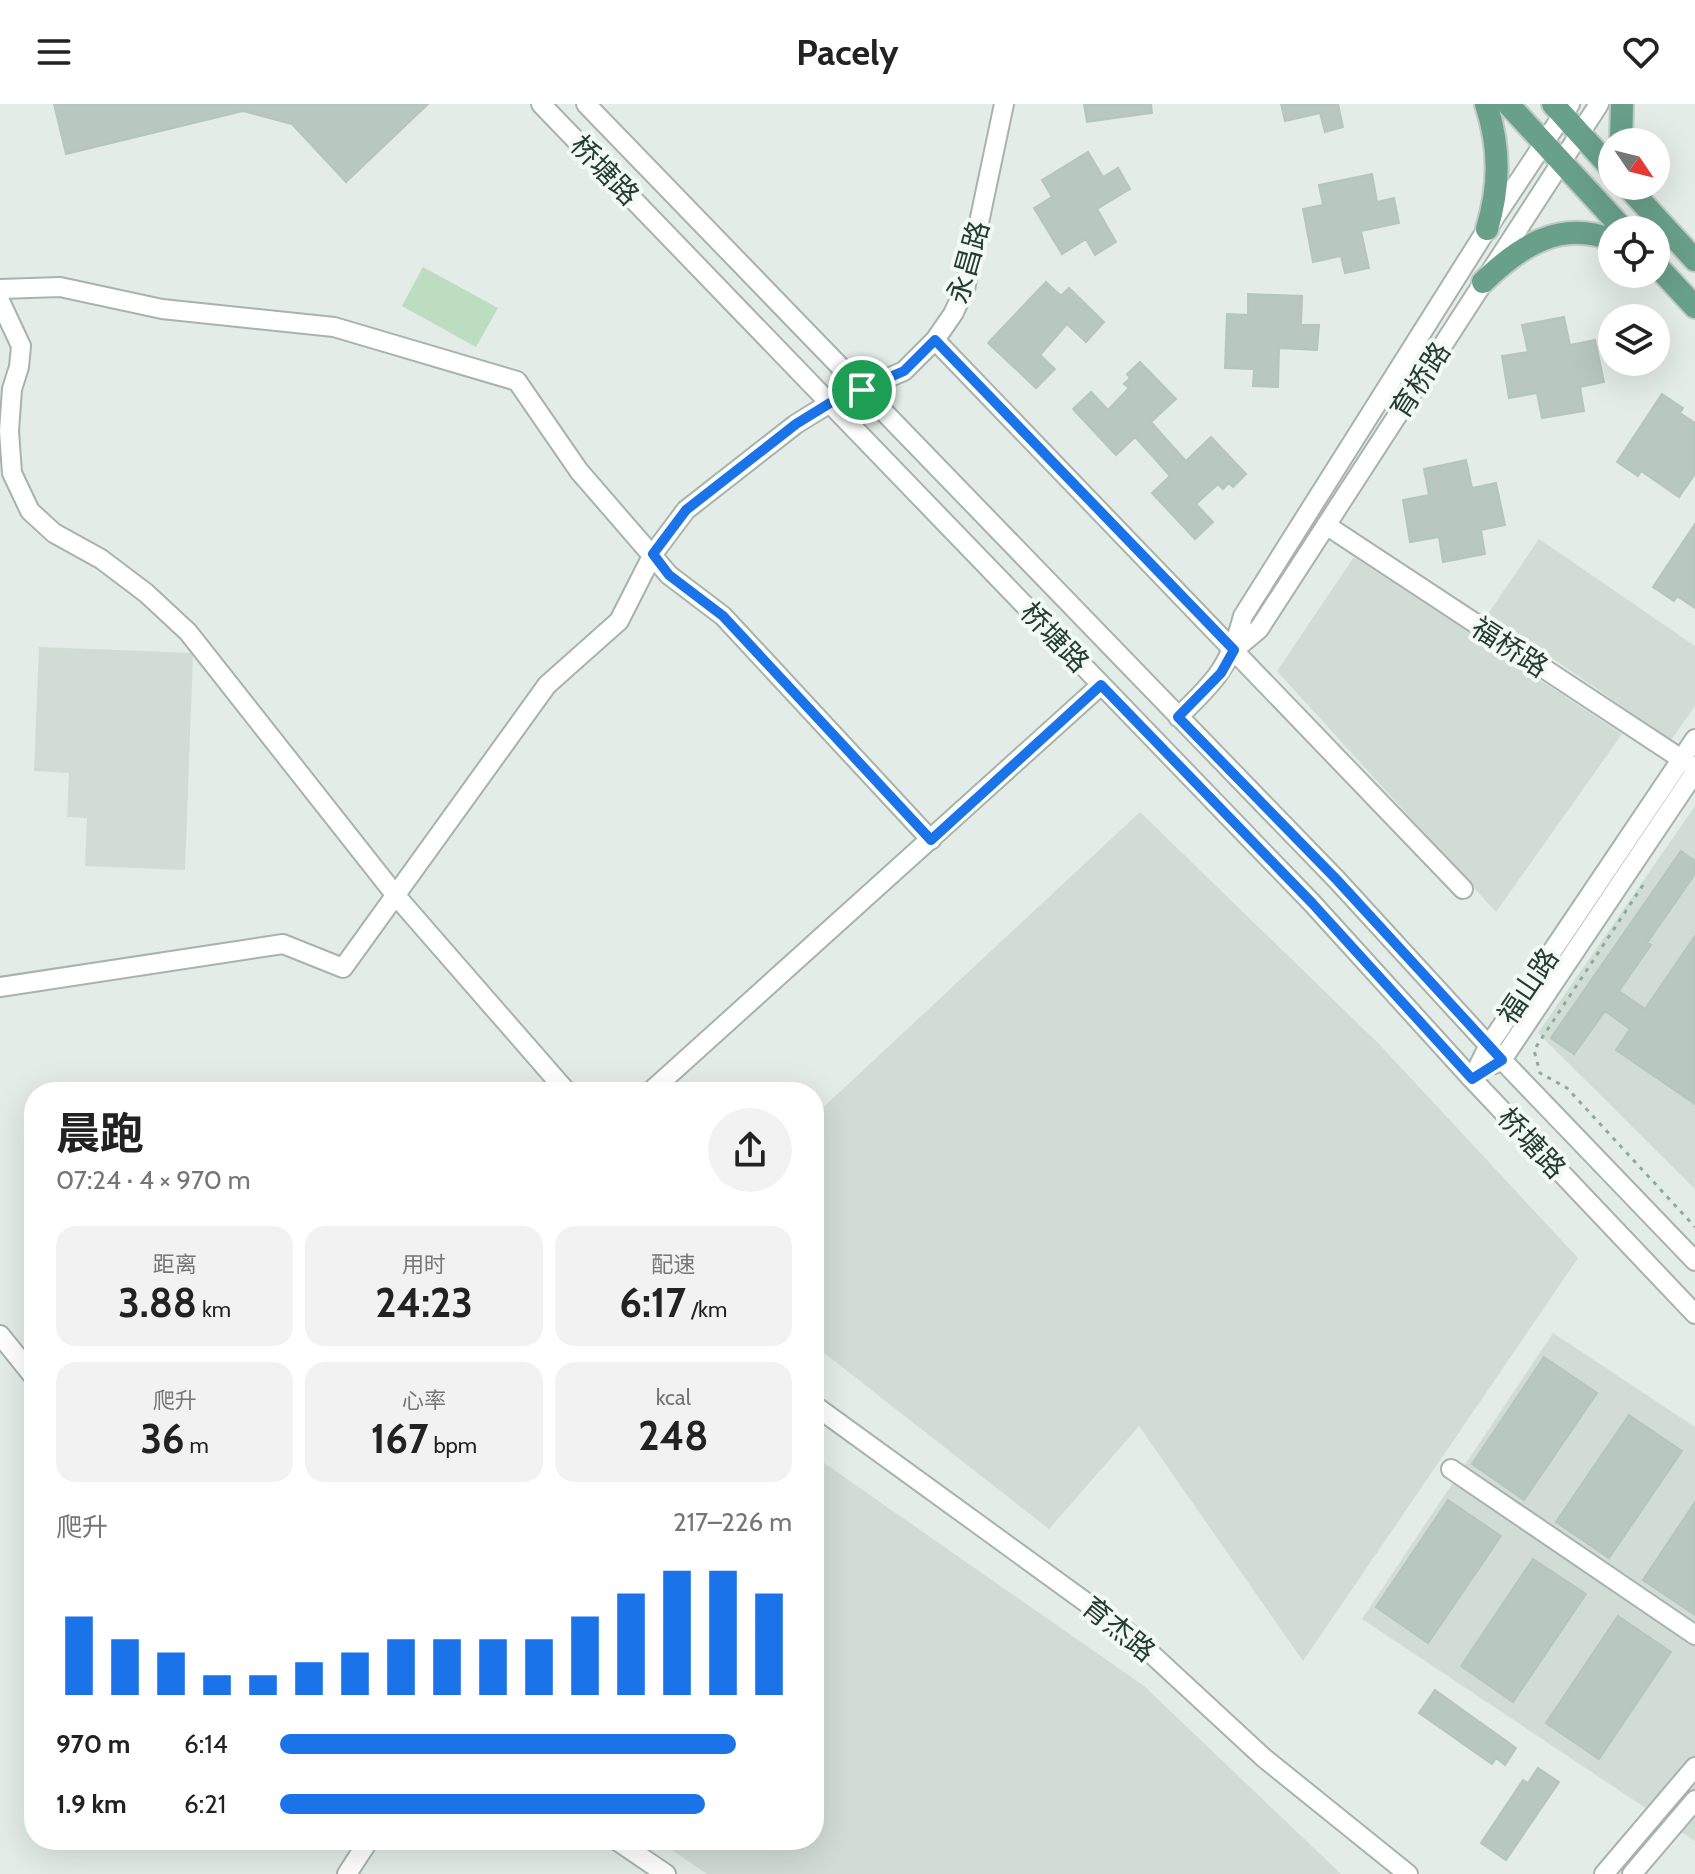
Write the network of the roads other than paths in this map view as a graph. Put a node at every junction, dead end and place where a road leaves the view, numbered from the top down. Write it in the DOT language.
graph roads {
  1 [pos="541,104"];
  2 [pos="586,104"];
  3 [pos="1004,104"];
  4 [pos="1486,104"];
  5 [pos="1508,104"];
  6 [pos="1599,104"];
  7 [pos="1622,104"];
  8 [pos="1562,108"];
  9 [pos="1621,128"];
  10 [pos="1580,133"];
  11 [pos="1544,143"];
  12 [pos="1598,153"];
  13 [pos="1561,162"];
  14 [pos="1643,200"];
  15 [pos="1611,216"];
  16 [pos="1487,229"];
  17 [pos="1598,237"];
  18 [pos="1695,260"];
  19 [pos="1670,280"];
  20 [pos="1483,282"];
  21 [pos="0,289"];
  22 [pos="0,301"];
  23 [pos="1695,307"];
  24 [pos="935,340"];
  25 [pos="862,390"];
  26 [pos="830,403"];
  27 [pos="1326,525"];
  28 [pos="653,554"];
  29 [pos="1234,650"];
  30 [pos="1101,685"];
  31 [pos="1178,717"];
  32 [pos="1695,739"];
  33 [pos="1690,766"];
  34 [pos="931,840"];
  35 [pos="1463,889"];
  36 [pos="397,897"];
  37 [pos="0,987"];
  38 [pos="1489,1045"];
  39 [pos="1502,1060"];
  40 [pos="1472,1079"];
  41 [pos="558,1082"];
  42 [pos="661,1082"];
  43 [pos="1695,1261"];
  44 [pos="1695,1314"];
  45 [pos="0,1335"];
  46 [pos="24,1365"];
  47 [pos="824,1412"];
  48 [pos="1451,1469"];
  49 [pos="1695,1635"];
  50 [pos="1695,1767"];
  51 [pos="1695,1800"];
  52 [pos="363,1850"];
  53 [pos="631,1850"];
  54 [pos="347,1874"];
  55 [pos="666,1874"];
  56 [pos="1408,1874"];
  57 [pos="1604,1874"];
  58 [pos="1632,1874"];
  1 -- 26 [label="street, 桥塘路"];
  2 -- 25 [label="street, 桥塘路"];
  3 -- 24 [label="street, 永昌路"];
  4 -- 16 [label="main road"];
  5 -- 11 [label="main road"];
  6 -- 10 [label="street, 育桥路"];
  7 -- 9 [label="main road"];
  8 -- 10 [label="main road"];
  8 -- 11 [label="street, 育桥路"];
  10 -- 12 [label="main road"];
  10 -- 13 [label="street, 育桥路"];
  11 -- 13 [label="main road"];
  11 -- 16 [label="street, 育桥路"];
  13 -- 15 [label="main road"];
  13 -- 20 [label="street, 育桥路"];
  14 -- 18 [label="main road"];
  16 -- 29 [label="street, 育桥路"];
  17 -- 20 [label="main road"];
  19 -- 23 [label="main road"];
  20 -- 27 [label="street, 育桥路"];
  21 -- 28 [label="street"];
  22 -- 36 [label="street"];
  24 -- 25 [label="street, 永昌路"];
  24 -- 29 [label="street"];
  25 -- 26 [label="street, 永昌路"];
  25 -- 31 [label="street, 桥塘路"];
  26 -- 28 [label="street, 永昌路"];
  26 -- 30 [label="street, 桥塘路"];
  27 -- 29 [label="street, 育桥路"];
  27 -- 33 [label="street, 福桥路"];
  28 -- 34 [label="street"];
  28 -- 36 [label="street, 永昌路"];
  29 -- 31 [label="street, 育桥路"];
  29 -- 35 [label="street"];
  30 -- 34 [label="street"];
  30 -- 40 [label="street, 桥塘路"];
  31 -- 38 [label="street, 桥塘路"];
  32 -- 33 [label="street, 福山路"];
  33 -- 38 [label="street, 福山路"];
  33 -- 39 [label="street, 福山路"];
  34 -- 42 [label="street"];
  36 -- 37 [label="street, 永昌路"];
  36 -- 41 [label="street"];
  38 -- 39 [label="street, 桥塘路"];
  38 -- 40 [label="street, 福山路"];
  39 -- 40 [label="street, 福山路"];
  39 -- 43 [label="street, 桥塘路"];
  40 -- 44 [label="street, 桥塘路"];
  45 -- 46 [label="street"];
  47 -- 56 [label="street, 育杰路"];
  48 -- 49 [label="street"];
  50 -- 57 [label="street"];
  51 -- 58 [label="street"];
  52 -- 54 [label="street"];
  53 -- 55 [label="street"];
}
